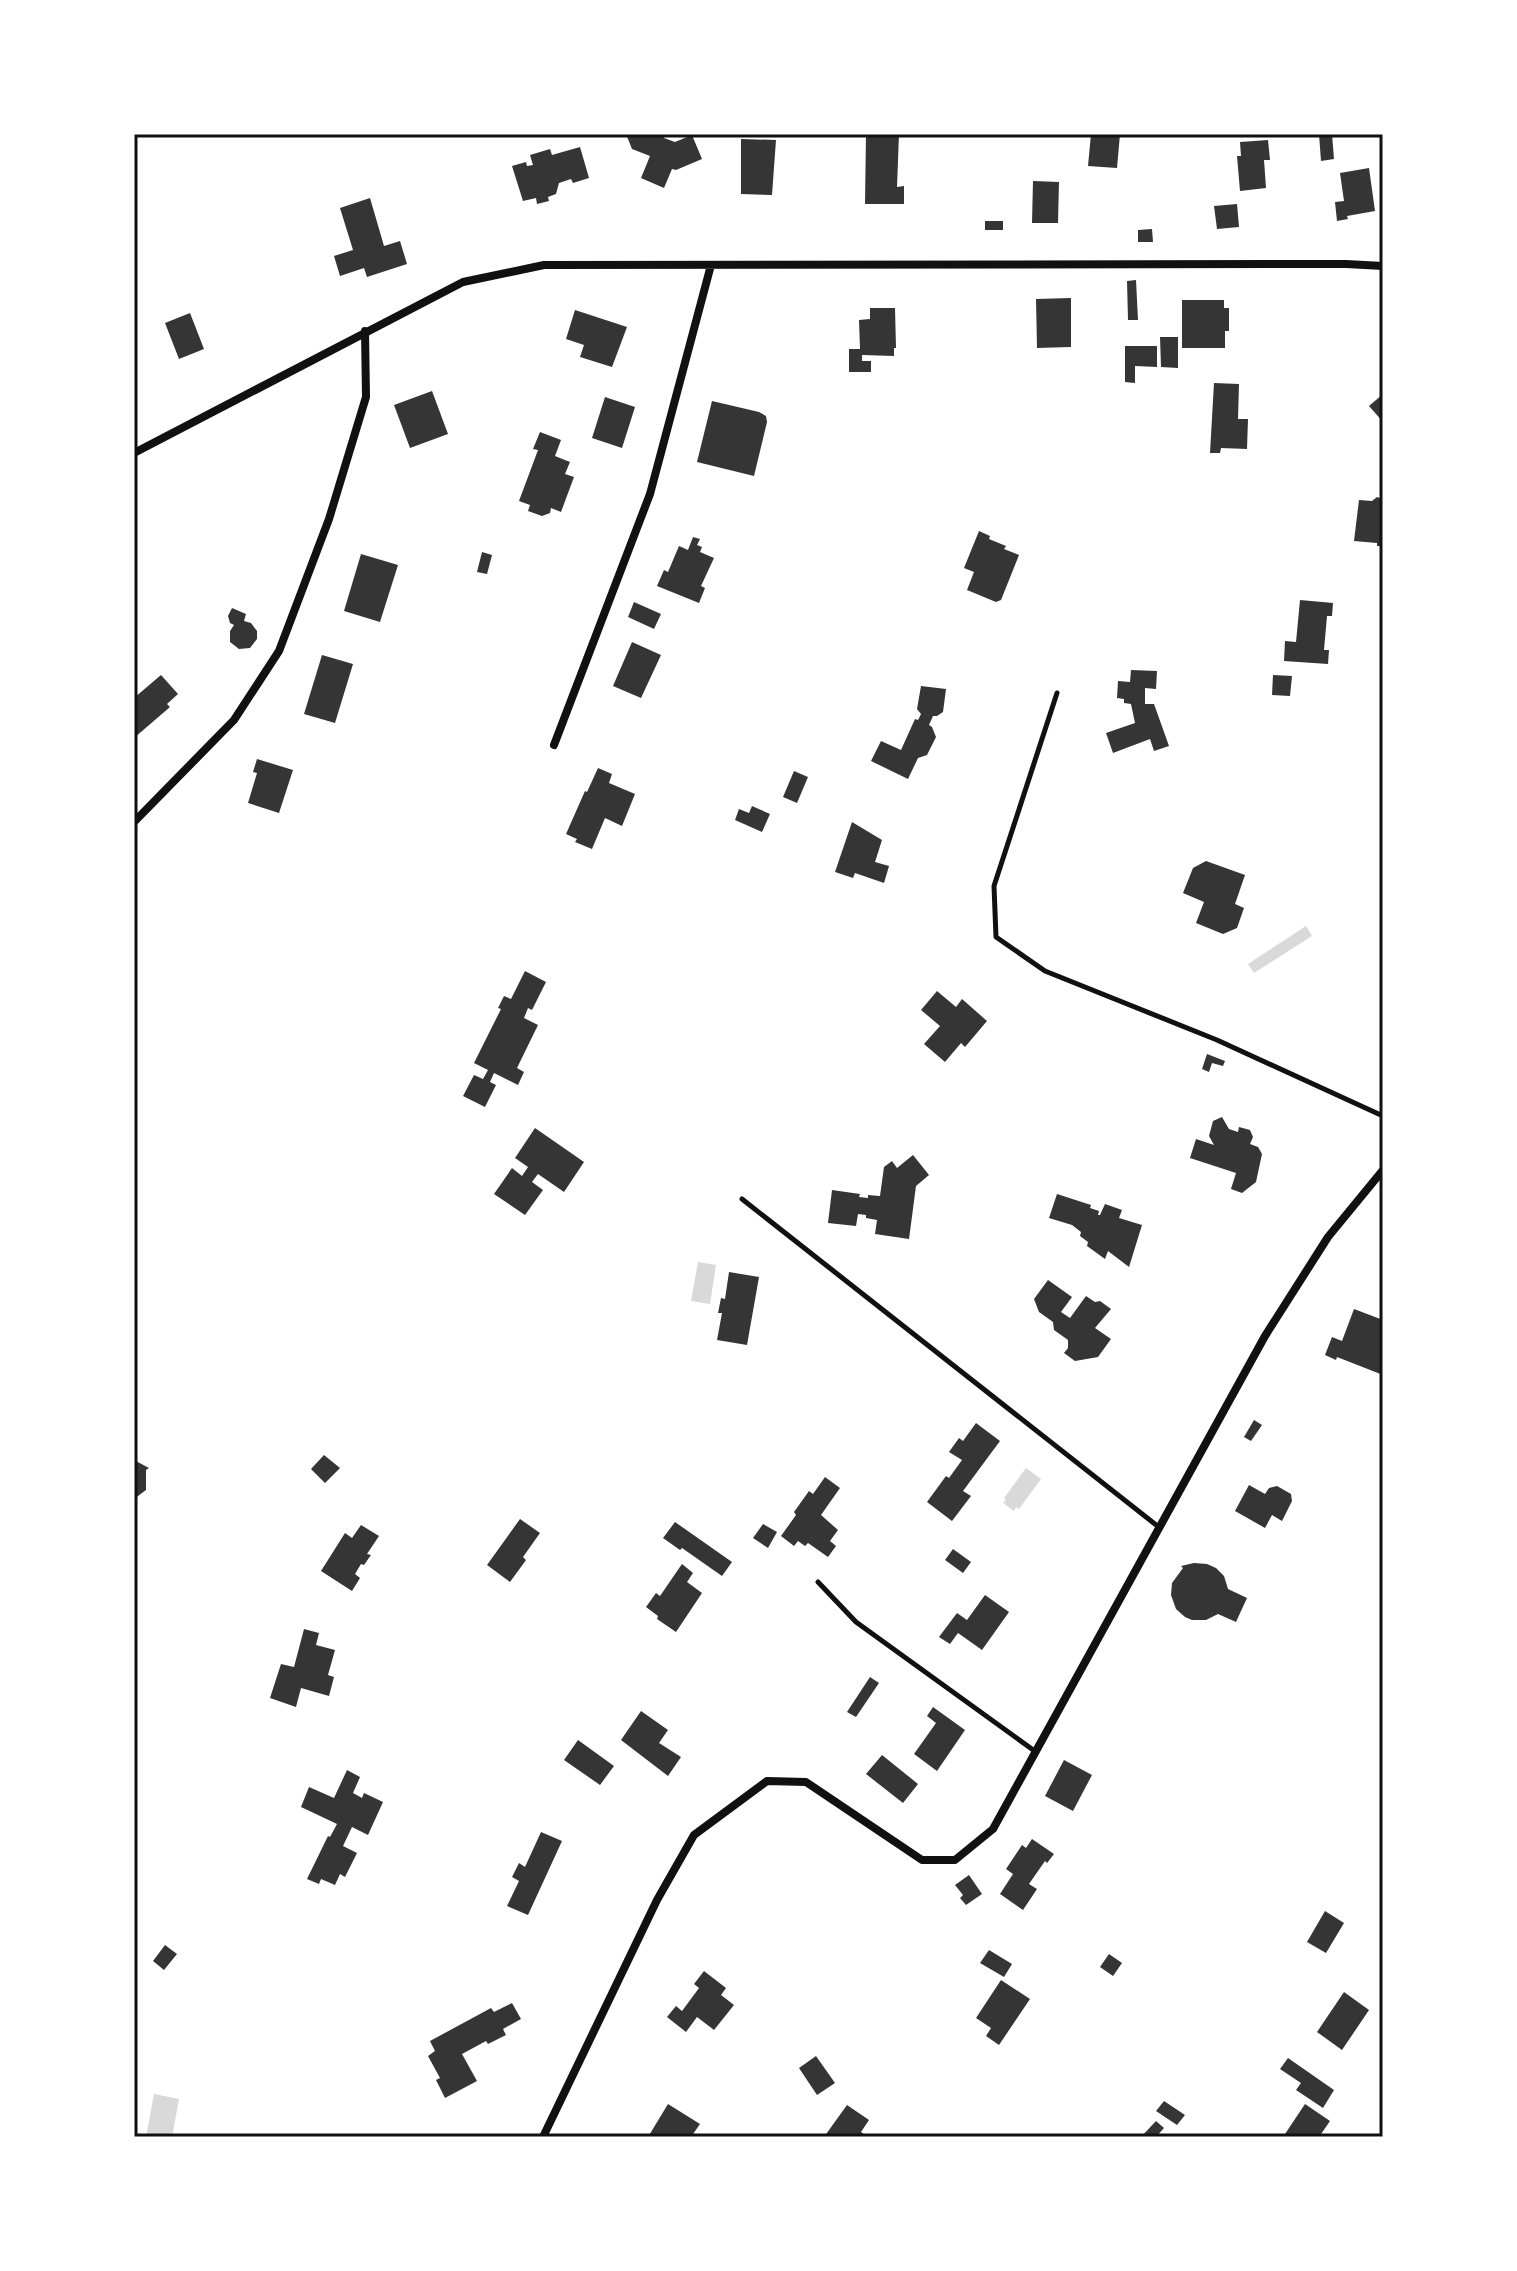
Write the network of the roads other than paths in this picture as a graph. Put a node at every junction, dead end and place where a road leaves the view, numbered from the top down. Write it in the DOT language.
graph roads {
  1 [pos="711,265"];
  2 [pos="1383,266"];
  3 [pos="365,331"];
  4 [pos="134,453"];
  5 [pos="1057,693"];
  6 [pos="554,745"];
  7 [pos="134,822"];
  8 [pos="1383,1116"];
  9 [pos="1383,1170"];
  10 [pos="742,1199"];
  11 [pos="1160,1529"];
  12 [pos="818,1582"];
  13 [pos="1036,1752"];
  14 [pos="543,2137"];
  1 -- 2 [label="street"];
  1 -- 3 [label="street"];
  1 -- 6 [label="street"];
  3 -- 4 [label="street"];
  3 -- 7 [label="street"];
  5 -- 8 [label="lane"];
  9 -- 11 [label="street"];
  10 -- 11 [label="lane"];
  11 -- 13 [label="street"];
  12 -- 13 [label="lane"];
  13 -- 14 [label="street"];
}
